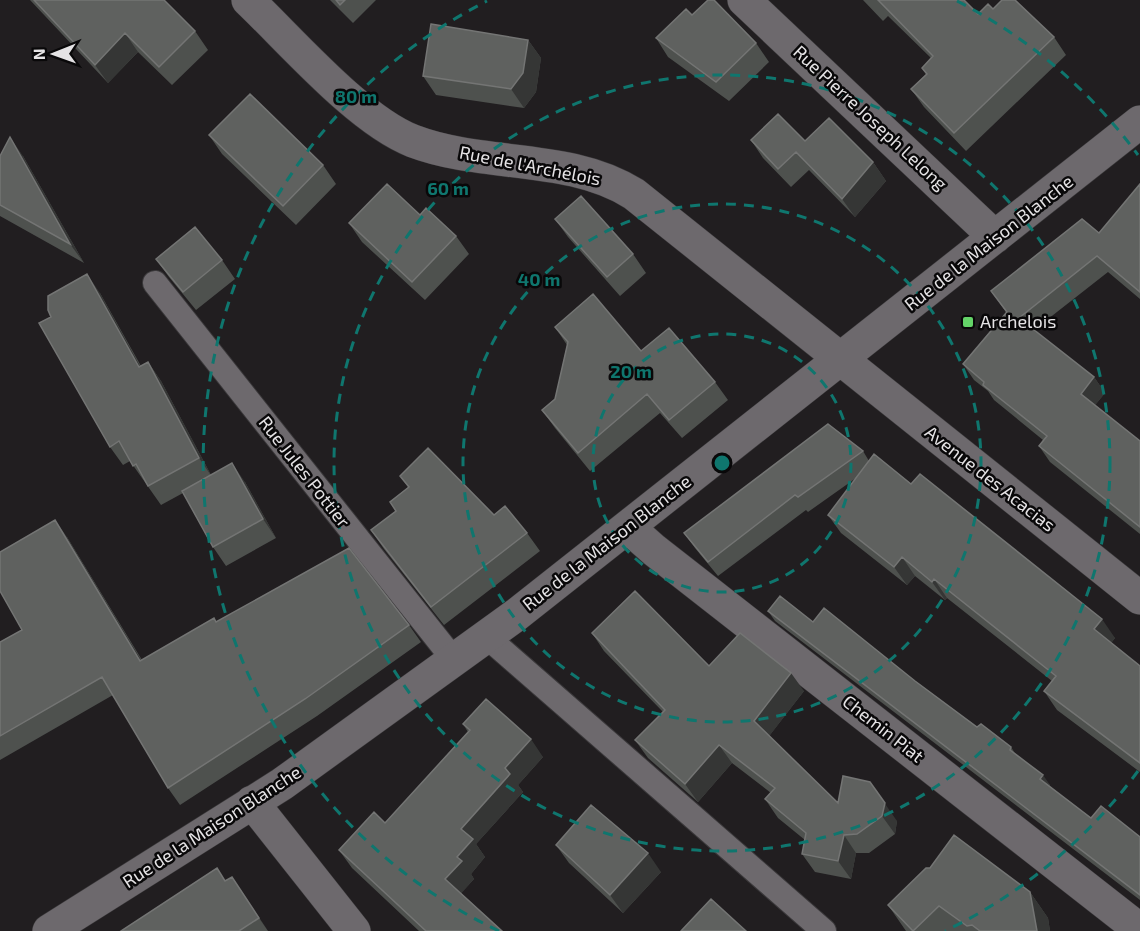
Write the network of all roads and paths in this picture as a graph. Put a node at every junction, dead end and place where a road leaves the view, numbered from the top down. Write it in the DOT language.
graph roads {
  1 [pos="248,0"];
  2 [pos="744,0"];
  3 [pos="1140,122"];
  4 [pos="995,237"];
  5 [pos="155,283"];
  6 [pos="840,361"];
  7 [pos="628,527"];
  8 [pos="1140,598"];
  9 [pos="486,637"];
  10 [pos="454,660"];
  11 [pos="252,802"];
  12 [pos="1140,930"];
  13 [pos="49,931"];
  14 [pos="354,931"];
  15 [pos="824,931"];
  1 -- 6 [label="street, Rue de l'Archélois"];
  2 -- 4 [label="street, Rue Pierre Joseph Lelong"];
  3 -- 4 [label="street, Rue de la Maison Blanche"];
  4 -- 6 [label="street, Rue de la Maison Blanche"];
  5 -- 10 [label="lane, Rue Jules Pottier"];
  6 -- 7 [label="street, Rue de la Maison Blanche"];
  6 -- 8 [label="street, Avenue des Acacias"];
  7 -- 9 [label="street, Rue de la Maison Blanche"];
  7 -- 12 [label="street, Chemin Piat"];
  9 -- 10 [label="street, Rue de la Maison Blanche"];
  9 -- 15 [label="lane"];
  10 -- 11 [label="street, Rue de la Maison Blanche"];
  11 -- 13 [label="street, Rue de la Maison Blanche"];
  11 -- 14 [label="street"];
}
